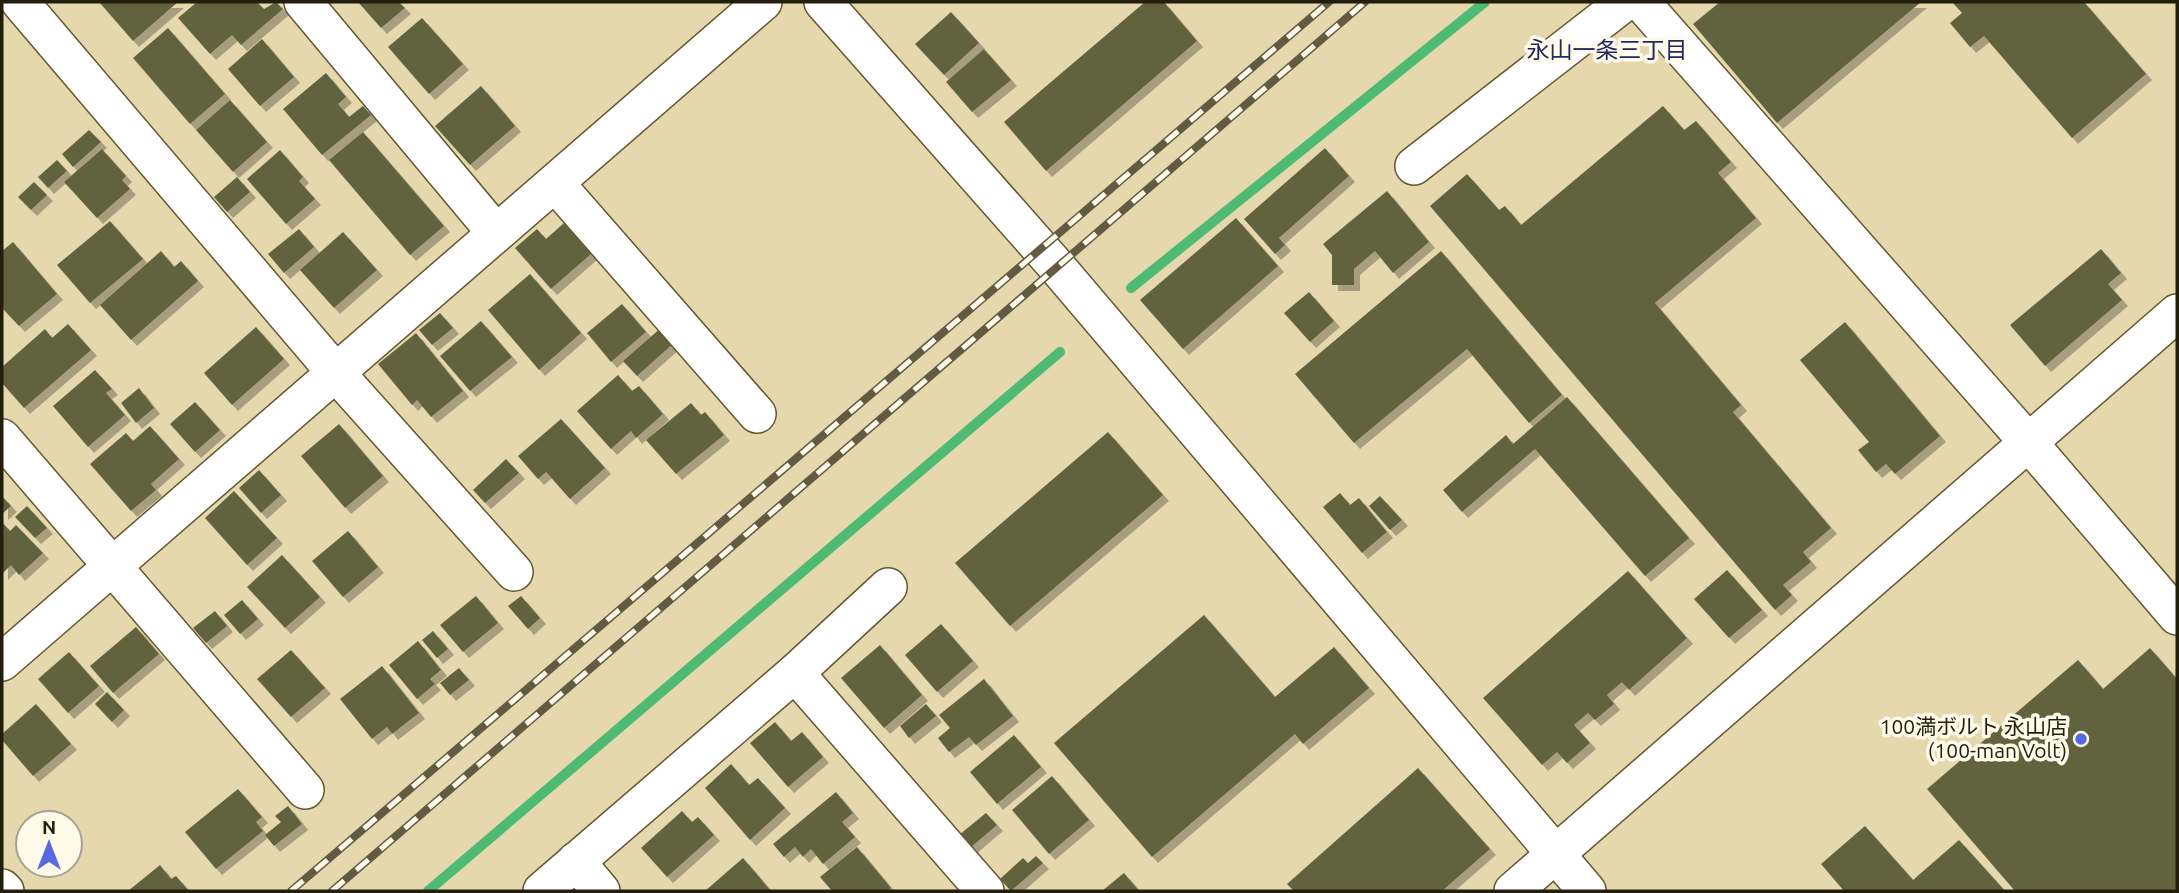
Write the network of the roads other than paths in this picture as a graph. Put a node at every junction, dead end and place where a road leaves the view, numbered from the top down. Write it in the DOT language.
graph roads {
  1 [pos="20,2"];
  2 [pos="303,2"];
  3 [pos="763,2"];
  4 [pos="823,2"];
  5 [pos="1625,2"];
  6 [pos="1641,2"];
  7 [pos="1414,166"];
  8 [pos="555,183"];
  9 [pos="496,233"];
  10 [pos="2177,313"];
  11 [pos="336,373"];
  12 [pos="757,414"];
  13 [pos="2,438"];
  14 [pos="2028,442"];
  15 [pos="112,567"];
  16 [pos="514,572"];
  17 [pos="888,587"];
  18 [pos="2177,617"];
  19 [pos="2,662"];
  20 [pos="795,673"];
  21 [pos="306,790"];
  22 [pos="1555,855"];
  23 [pos="576,861"];
  24 [pos="542,891"];
  25 [pos="601,891"];
  26 [pos="985,891"];
  27 [pos="1513,891"];
  28 [pos="1587,891"];
  1 -- 11 [label="street"];
  2 -- 9 [label="street"];
  3 -- 8 [label="street"];
  4 -- 22 [label="street"];
  5 -- 7 [label="street"];
  6 -- 14 [label="street"];
  8 -- 9 [label="street"];
  8 -- 12 [label="street"];
  9 -- 11 [label="street"];
  10 -- 14 [label="street"];
  11 -- 15 [label="street"];
  11 -- 16 [label="street"];
  13 -- 15 [label="street"];
  14 -- 18 [label="street"];
  14 -- 22 [label="street"];
  15 -- 19 [label="street"];
  15 -- 21 [label="street"];
  17 -- 20 [label="street"];
  20 -- 23 [label="street"];
  20 -- 26 [label="street"];
  22 -- 27 [label="street"];
  22 -- 28 [label="street"];
  23 -- 24 [label="street"];
  23 -- 25 [label="street"];
}
